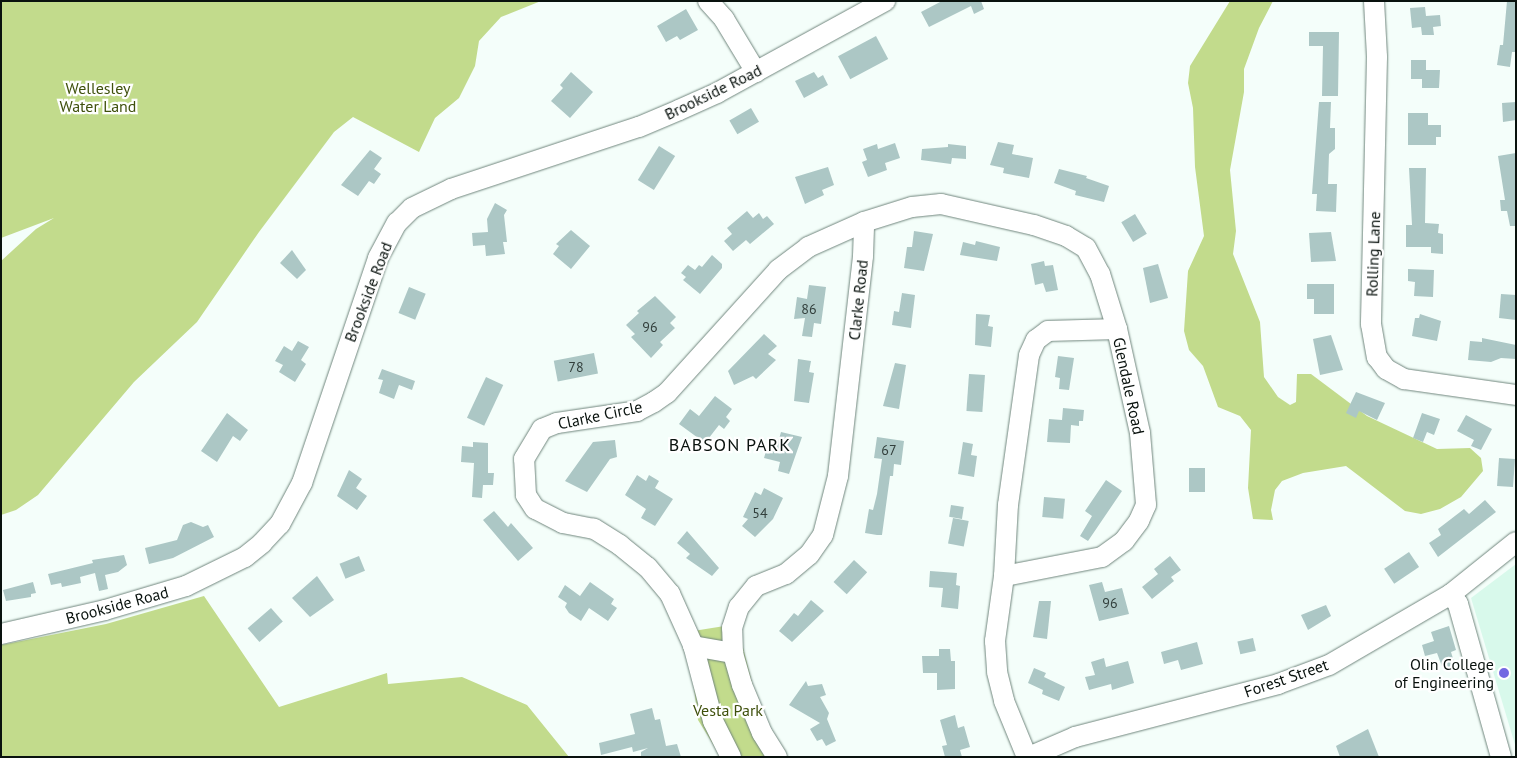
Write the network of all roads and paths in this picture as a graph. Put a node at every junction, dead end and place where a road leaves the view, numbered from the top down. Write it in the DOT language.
graph roads {
  1 [pos="708,1"];
  2 [pos="885,1"];
  3 [pos="1374,1"];
  4 [pos="756,72"];
  5 [pos="864,222"];
  6 [pos="1117,329"];
  7 [pos="1516,395"];
  8 [pos="1516,542"];
  9 [pos="1004,576"];
  10 [pos="1451,594"];
  11 [pos="1,634"];
  12 [pos="693,646"];
  13 [pos="733,653"];
  14 [pos="731,757"];
  15 [pos="777,757"];
  16 [pos="1028,757"];
  17 [pos="1501,757"];
  1 -- 4 [label="street"];
  2 -- 4 [label="street, Brookside Road"];
  3 -- 7 [label="street, Rolling Lane"];
  4 -- 11 [label="street, Brookside Road"];
  5 -- 6 [label="street"];
  5 -- 12 [label="street, Clarke Circle"];
  5 -- 13 [label="street, Clarke Road"];
  6 -- 9 [label="street, Glendale Road"];
  6 -- 9 [label="street, Glendale Road"];
  8 -- 10 [label="street, Forest Street"];
  9 -- 16 [label="street, Glendale Road"];
  10 -- 16 [label="street, Forest Street"];
  10 -- 17 [label="street"];
  12 -- 13 [label="street"];
  12 -- 14 [label="street, Clarke Circle"];
  13 -- 15 [label="street, Clarke Road"];
}
